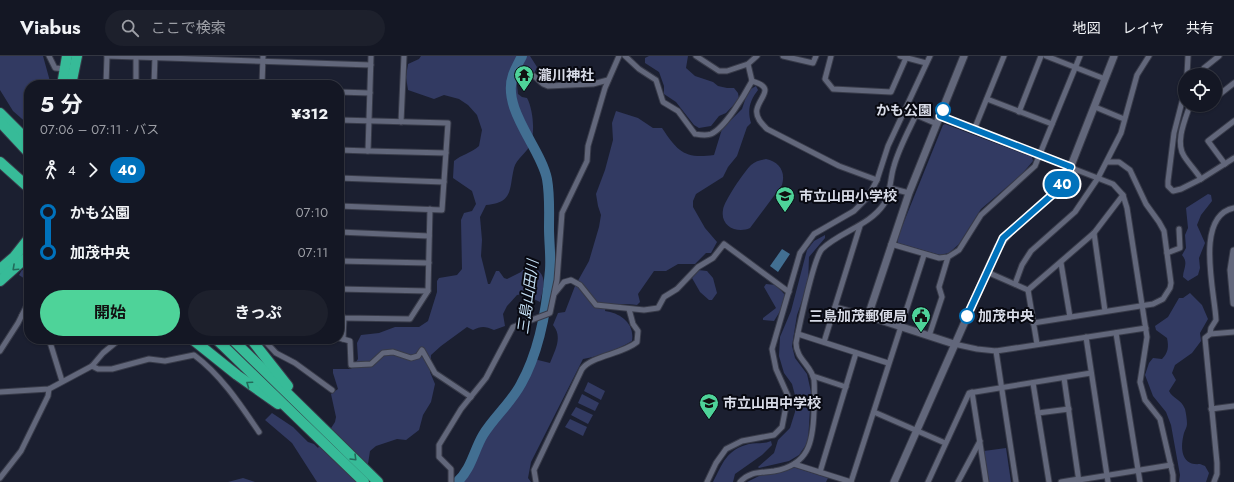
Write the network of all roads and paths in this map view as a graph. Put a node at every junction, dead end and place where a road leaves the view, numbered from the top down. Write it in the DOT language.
graph roads {
  1 [pos="49,56"];
  2 [pos="67,56"];
  3 [pos="77,56"];
  4 [pos="107,56"];
  5 [pos="263,56"];
  6 [pos="371,56"];
  7 [pos="404,56"];
  8 [pos="619,56"];
  9 [pos="625,56"];
  10 [pos="696,56"];
  11 [pos="757,56"];
  12 [pos="783,56"];
  13 [pos="816,56"];
  14 [pos="831,56"];
  15 [pos="900,56"];
  16 [pos="930,56"];
  17 [pos="964,56"];
  18 [pos="1004,56"];
  19 [pos="1041,56"];
  20 [pos="1046,56"];
  21 [pos="1080,56"];
  22 [pos="1114,56"];
  23 [pos="1149,56"];
  24 [pos="1188,56"];
  25 [pos="1219,56"];
  26 [pos="155,57"];
  27 [pos="136,58"];
  28 [pos="906,58"];
  29 [pos="263,62"];
  30 [pos="926,63"];
  31 [pos="748,64"];
  32 [pos="371,65"];
  33 [pos="1075,68"];
  34 [pos="1187,68"];
  35 [pos="1204,68"];
  36 [pos="68,69"];
  37 [pos="534,76"];
  38 [pos="1105,79"];
  39 [pos="64,80"];
  40 [pos="70,80"];
  41 [pos="106,80"];
  42 [pos="136,80"];
  43 [pos="154,80"];
  44 [pos="262,80"];
  45 [pos="608,80"];
  46 [pos="752,81"];
  47 [pos="1234,83"];
  48 [pos="344,92"];
  49 [pos="1222,92"];
  50 [pos="370,93"];
  51 [pos="987,99"];
  52 [pos="1095,107"];
  53 [pos="1019,112"];
  54 [pos="1179,112"];
  55 [pos="1188,112"];
  56 [pos="0,114"];
  57 [pos="940,116"];
  58 [pos="1124,119"];
  59 [pos="344,120"];
  60 [pos="1234,121"];
  61 [pos="0,122"];
  62 [pos="370,122"];
  63 [pos="401,122"];
  64 [pos="937,124"];
  65 [pos="1052,124"];
  66 [pos="974,130"];
  67 [pos="24,137"];
  68 [pos="24,148"];
  69 [pos="344,150"];
  70 [pos="368,151"];
  71 [pos="446,153"];
  72 [pos="1040,156"];
  73 [pos="1234,158"];
  74 [pos="0,162"];
  75 [pos="1108,162"];
  76 [pos="1226,164"];
  77 [pos="1071,167"];
  78 [pos="0,170"];
  79 [pos="344,178"];
  80 [pos="1098,178"];
  81 [pos="1201,179"];
  82 [pos="877,180"];
  83 [pos="444,182"];
  84 [pos="24,184"];
  85 [pos="890,188"];
  86 [pos="24,190"];
  87 [pos="909,194"];
  88 [pos="1123,195"];
  89 [pos="344,206"];
  90 [pos="1234,208"];
  91 [pos="430,209"];
  92 [pos="860,226"];
  93 [pos="1179,229"];
  94 [pos="344,232"];
  95 [pos="1094,233"];
  96 [pos="429,236"];
  97 [pos="24,244"];
  98 [pos="891,244"];
  99 [pos="1234,252"];
  100 [pos="1168,253"];
  101 [pos="924,255"];
  102 [pos="948,257"];
  103 [pos="24,259"];
  104 [pos="344,261"];
  105 [pos="1061,263"];
  106 [pos="429,264"];
  107 [pos="0,269"];
  108 [pos="987,272"];
  109 [pos="0,281"];
  110 [pos="1015,284"];
  111 [pos="344,289"];
  112 [pos="1028,290"];
  113 [pos="428,291"];
  114 [pos="789,292"];
  115 [pos="555,293"];
  116 [pos="1234,303"];
  117 [pos="1143,306"];
  118 [pos="835,307"];
  119 [pos="629,309"];
  120 [pos="24,311"];
  121 [pos="1106,312"];
  122 [pos="22,315"];
  123 [pos="868,316"];
  124 [pos="1070,317"];
  125 [pos="344,318"];
  126 [pos="1034,323"];
  127 [pos="900,327"];
  128 [pos="1146,328"];
  129 [pos="1234,332"];
  130 [pos="1116,333"];
  131 [pos="798,334"];
  132 [pos="1210,334"];
  133 [pos="929,336"];
  134 [pos="1086,337"];
  135 [pos="344,340"];
  136 [pos="824,342"];
  137 [pos="51,344"];
  138 [pos="113,344"];
  139 [pos="198,344"];
  140 [pos="222,344"];
  141 [pos="237,344"];
  142 [pos="255,344"];
  143 [pos="268,344"];
  144 [pos="954,344"];
  145 [pos="1037,344"];
  146 [pos="0,351"];
  147 [pos="996,351"];
  148 [pos="856,353"];
  149 [pos="888,363"];
  150 [pos="92,366"];
  151 [pos="1091,373"];
  152 [pos="813,376"];
  153 [pos="1064,378"];
  154 [pos="62,381"];
  155 [pos="1033,383"];
  156 [pos="846,387"];
  157 [pos="1001,387"];
  158 [pos="49,389"];
  159 [pos="332,390"];
  160 [pos="0,392"];
  161 [pos="972,392"];
  162 [pos="471,397"];
  163 [pos="1234,406"];
  164 [pos="1069,409"];
  165 [pos="1211,409"];
  166 [pos="874,412"];
  167 [pos="1038,413"];
  168 [pos="308,419"];
  169 [pos="259,432"];
  170 [pos="916,432"];
  171 [pos="327,438"];
  172 [pos="980,441"];
  173 [pos="945,443"];
  174 [pos="794,464"];
  175 [pos="1171,465"];
  176 [pos="1139,470"];
  177 [pos="820,472"];
  178 [pos="1107,475"];
  179 [pos="0,478"];
  180 [pos="451,479"];
  181 [pos="1079,480"];
  182 [pos="364,482"];
  183 [pos="378,482"];
  184 [pos="536,482"];
  185 [pos="707,482"];
  186 [pos="740,482"];
  187 [pos="851,482"];
  188 [pos="894,482"];
  189 [pos="928,482"];
  190 [pos="958,482"];
  191 [pos="986,482"];
  192 [pos="1016,482"];
  193 [pos="1049,482"];
  194 [pos="1061,482"];
  195 [pos="1108,482"];
  196 [pos="1140,482"];
  197 [pos="1174,482"];
  198 [pos="1214,482"];
  1 -- 36 [label="street"];
  2 -- 36 [label="highway"];
  3 -- 36 [label="highway"];
  4 -- 27 [label="street"];
  4 -- 41 [label="street"];
  5 -- 29 [label="street"];
  6 -- 32 [label="street"];
  7 -- 63 [label="street"];
  8 -- 45 [label="street"];
  9 -- 46 [label="street"];
  10 -- 31 [label="street"];
  11 -- 31 [label="street"];
  12 -- 13 [label="street"];
  14 -- 28 [label="street"];
  15 -- 28 [label="street"];
  16 -- 30 [label="street"];
  17 -- 57 [label="street"];
  18 -- 51 [label="street"];
  19 -- 53 [label="street"];
  20 -- 33 [label="street"];
  21 -- 33 [label="street"];
  22 -- 38 [label="street"];
  23 -- 58 [label="street"];
  24 -- 34 [label="street"];
  25 -- 35 [label="street"];
  26 -- 27 [label="street"];
  26 -- 29 [label="street"];
  26 -- 43 [label="street"];
  27 -- 42 [label="street"];
  28 -- 30 [label="street"];
  29 -- 32 [label="street"];
  29 -- 44 [label="street"];
  30 -- 82 [label="street"];
  31 -- 46 [label="street"];
  32 -- 50 [label="street"];
  33 -- 38 [label="street"];
  33 -- 65 [label="street"];
  36 -- 39 [label="highway"];
  36 -- 40 [label="highway"];
  37 -- 45 [label="street"];
  38 -- 52 [label="street"];
  45 -- 115 [label="street"];
  46 -- 82 [label="street"];
  47 -- 49 [label="street"];
  48 -- 50 [label="street"];
  50 -- 62 [label="street"];
  51 -- 53 [label="street"];
  51 -- 66 [label="street"];
  52 -- 58 [label="street"];
  52 -- 77 [label="street"];
  53 -- 65 [label="street"];
  54 -- 81 [label="street"];
  55 -- 81 [label="street"];
  56 -- 67 [label="highway"];
  57 -- 64 [label="street"];
  57 -- 66 [label="street"];
  58 -- 75 [label="street"];
  59 -- 62 [label="street"];
  60 -- 76 [label="street"];
  61 -- 68 [label="highway"];
  62 -- 63 [label="street"];
  62 -- 70 [label="street"];
  63 -- 71 [label="street"];
  64 -- 85 [label="street"];
  64 -- 87 [label="street"];
  65 -- 72 [label="street"];
  66 -- 72 [label="street"];
  69 -- 70 [label="street"];
  70 -- 71 [label="street"];
  71 -- 83 [label="street"];
  72 -- 77 [label="street"];
  72 -- 102 [label="street"];
  73 -- 76 [label="street"];
  74 -- 84 [label="highway"];
  75 -- 80 [label="street"];
  75 -- 100 [label="street"];
  76 -- 81 [label="street"];
  77 -- 80 [label="street"];
  77 -- 108 [label="street"];
  78 -- 86 [label="highway"];
  79 -- 83 [label="street"];
  80 -- 88 [label="street"];
  80 -- 110 [label="street"];
  82 -- 114 [label="street"];
  83 -- 91 [label="street"];
  85 -- 87 [label="street"];
  85 -- 92 [label="street"];
  87 -- 98 [label="street"];
  88 -- 95 [label="street"];
  88 -- 117 [label="street"];
  89 -- 91 [label="street"];
  90 -- 132 [label="street"];
  91 -- 96 [label="street"];
  92 -- 118 [label="street"];
  92 -- 131 [label="street"];
  93 -- 100 [label="street"];
  94 -- 96 [label="street"];
  95 -- 105 [label="street"];
  95 -- 121 [label="street"];
  96 -- 106 [label="street"];
  97 -- 107 [label="highway"];
  98 -- 101 [label="street"];
  98 -- 123 [label="street"];
  99 -- 116 [label="street"];
  100 -- 117 [label="street"];
  101 -- 102 [label="street"];
  101 -- 127 [label="street"];
  102 -- 133 [label="street"];
  103 -- 109 [label="highway, one-way"];
  104 -- 106 [label="street"];
  105 -- 112 [label="street"];
  105 -- 124 [label="street"];
  106 -- 113 [label="street"];
  108 -- 110 [label="street"];
  108 -- 144 [label="street"];
  110 -- 112 [label="street"];
  111 -- 113 [label="street"];
  112 -- 126 [label="street"];
  113 -- 125 [label="street"];
  114 -- 119 [label="street"];
  114 -- 185 [label="street"];
  115 -- 119 [label="street"];
  115 -- 162 [label="street"];
  117 -- 121 [label="street"];
  117 -- 128 [label="street"];
  118 -- 123 [label="street"];
  118 -- 136 [label="street"];
  119 -- 184 [label="street"];
  120 -- 122 [label="street"];
  121 -- 124 [label="street"];
  122 -- 146 [label="street"];
  123 -- 127 [label="street"];
  124 -- 126 [label="street"];
  126 -- 145 [label="street"];
  127 -- 133 [label="street"];
  127 -- 149 [label="street"];
  128 -- 130 [label="street"];
  128 -- 175 [label="street"];
  129 -- 132 [label="street"];
  130 -- 134 [label="street"];
  130 -- 176 [label="street"];
  131 -- 136 [label="street"];
  131 -- 152 [label="street"];
  132 -- 165 [label="street"];
  133 -- 144 [label="street"];
  134 -- 145 [label="street"];
  134 -- 151 [label="street"];
  135 -- 162 [label="street"];
  136 -- 148 [label="street"];
  137 -- 154 [label="street"];
  138 -- 150 [label="street"];
  168 -- 139 [label="highway, one-way"];
  140 -- 168 [label="highway"];
  141 -- 168 [label="highway"];
  142 -- 168 [label="highway"];
  143 -- 159 [label="street"];
  144 -- 147 [label="street"];
  144 -- 170 [label="street"];
  145 -- 147 [label="street"];
  147 -- 157 [label="street"];
  148 -- 149 [label="street"];
  148 -- 156 [label="street"];
  149 -- 166 [label="street"];
  150 -- 154 [label="street"];
  150 -- 169 [label="street"];
  151 -- 153 [label="street"];
  151 -- 178 [label="street"];
  152 -- 156 [label="street"];
  152 -- 174 [label="street"];
  153 -- 155 [label="street"];
  153 -- 164 [label="street"];
  154 -- 158 [label="street"];
  155 -- 157 [label="street"];
  155 -- 167 [label="street"];
  156 -- 177 [label="street"];
  157 -- 161 [label="street"];
  157 -- 192 [label="street"];
  158 -- 160 [label="street"];
  158 -- 179 [label="street"];
  161 -- 172 [label="street"];
  161 -- 173 [label="street"];
  162 -- 180 [label="street"];
  163 -- 165 [label="street"];
  164 -- 167 [label="street"];
  164 -- 181 [label="street"];
  165 -- 198 [label="street"];
  166 -- 170 [label="street"];
  166 -- 187 [label="street"];
  167 -- 193 [label="street"];
  168 -- 171 [label="highway"];
  170 -- 173 [label="street"];
  170 -- 188 [label="street"];
  171 -- 182 [label="highway"];
  171 -- 183 [label="highway, one-way"];
  172 -- 190 [label="street"];
  172 -- 191 [label="street"];
  173 -- 189 [label="street"];
  174 -- 177 [label="street"];
  174 -- 186 [label="street"];
  175 -- 176 [label="street"];
  175 -- 197 [label="street"];
  176 -- 178 [label="street"];
  176 -- 196 [label="street"];
  177 -- 187 [label="street"];
  178 -- 181 [label="street"];
  178 -- 195 [label="street"];
  181 -- 194 [label="street"];
}
